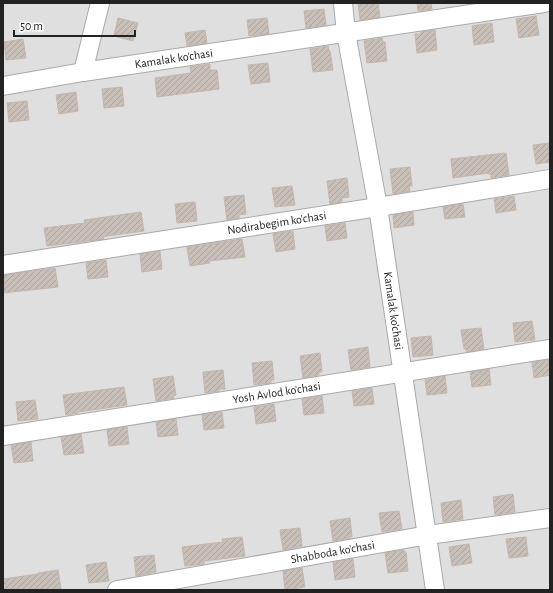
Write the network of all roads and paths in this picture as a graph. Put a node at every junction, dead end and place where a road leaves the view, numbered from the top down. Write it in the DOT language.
graph roads {
  1 [pos="100,3"];
  2 [pos="343,3"];
  3 [pos="544,3"];
  4 [pos="346,33"];
  5 [pos="83,72"];
  6 [pos="3,86"];
  7 [pos="550,179"];
  8 [pos="378,207"];
  9 [pos="3,265"];
  10 [pos="550,349"];
  11 [pos="402,373"];
  12 [pos="3,436"];
  13 [pos="550,518"];
  14 [pos="428,536"];
  15 [pos="117,590"];
  16 [pos="436,590"];
  1 -- 5 [label="street"];
  2 -- 4 [label="street, Kamalak ko'chasi"];
  3 -- 4 [label="street, Kamalak ko'chasi"];
  4 -- 5 [label="street, Kamalak ko'chasi"];
  4 -- 8 [label="street, Kamalak ko'chasi"];
  5 -- 6 [label="street, Kamalak ko'chasi"];
  7 -- 8 [label="street, Nodirabegim ko'chasi"];
  8 -- 9 [label="street, Nodirabegim ko'chasi"];
  8 -- 11 [label="street, Kamalak ko'chasi"];
  10 -- 11 [label="street, Yosh Avlod ko'chasi"];
  11 -- 12 [label="street, Yosh Avlod ko'chasi"];
  11 -- 14 [label="street, Kamalak ko'chasi"];
  13 -- 14 [label="street, Shabboda ko'chasi"];
  14 -- 15 [label="street, Shabboda ko'chasi"];
  14 -- 16 [label="street, Kamalak ko'chasi"];
}
